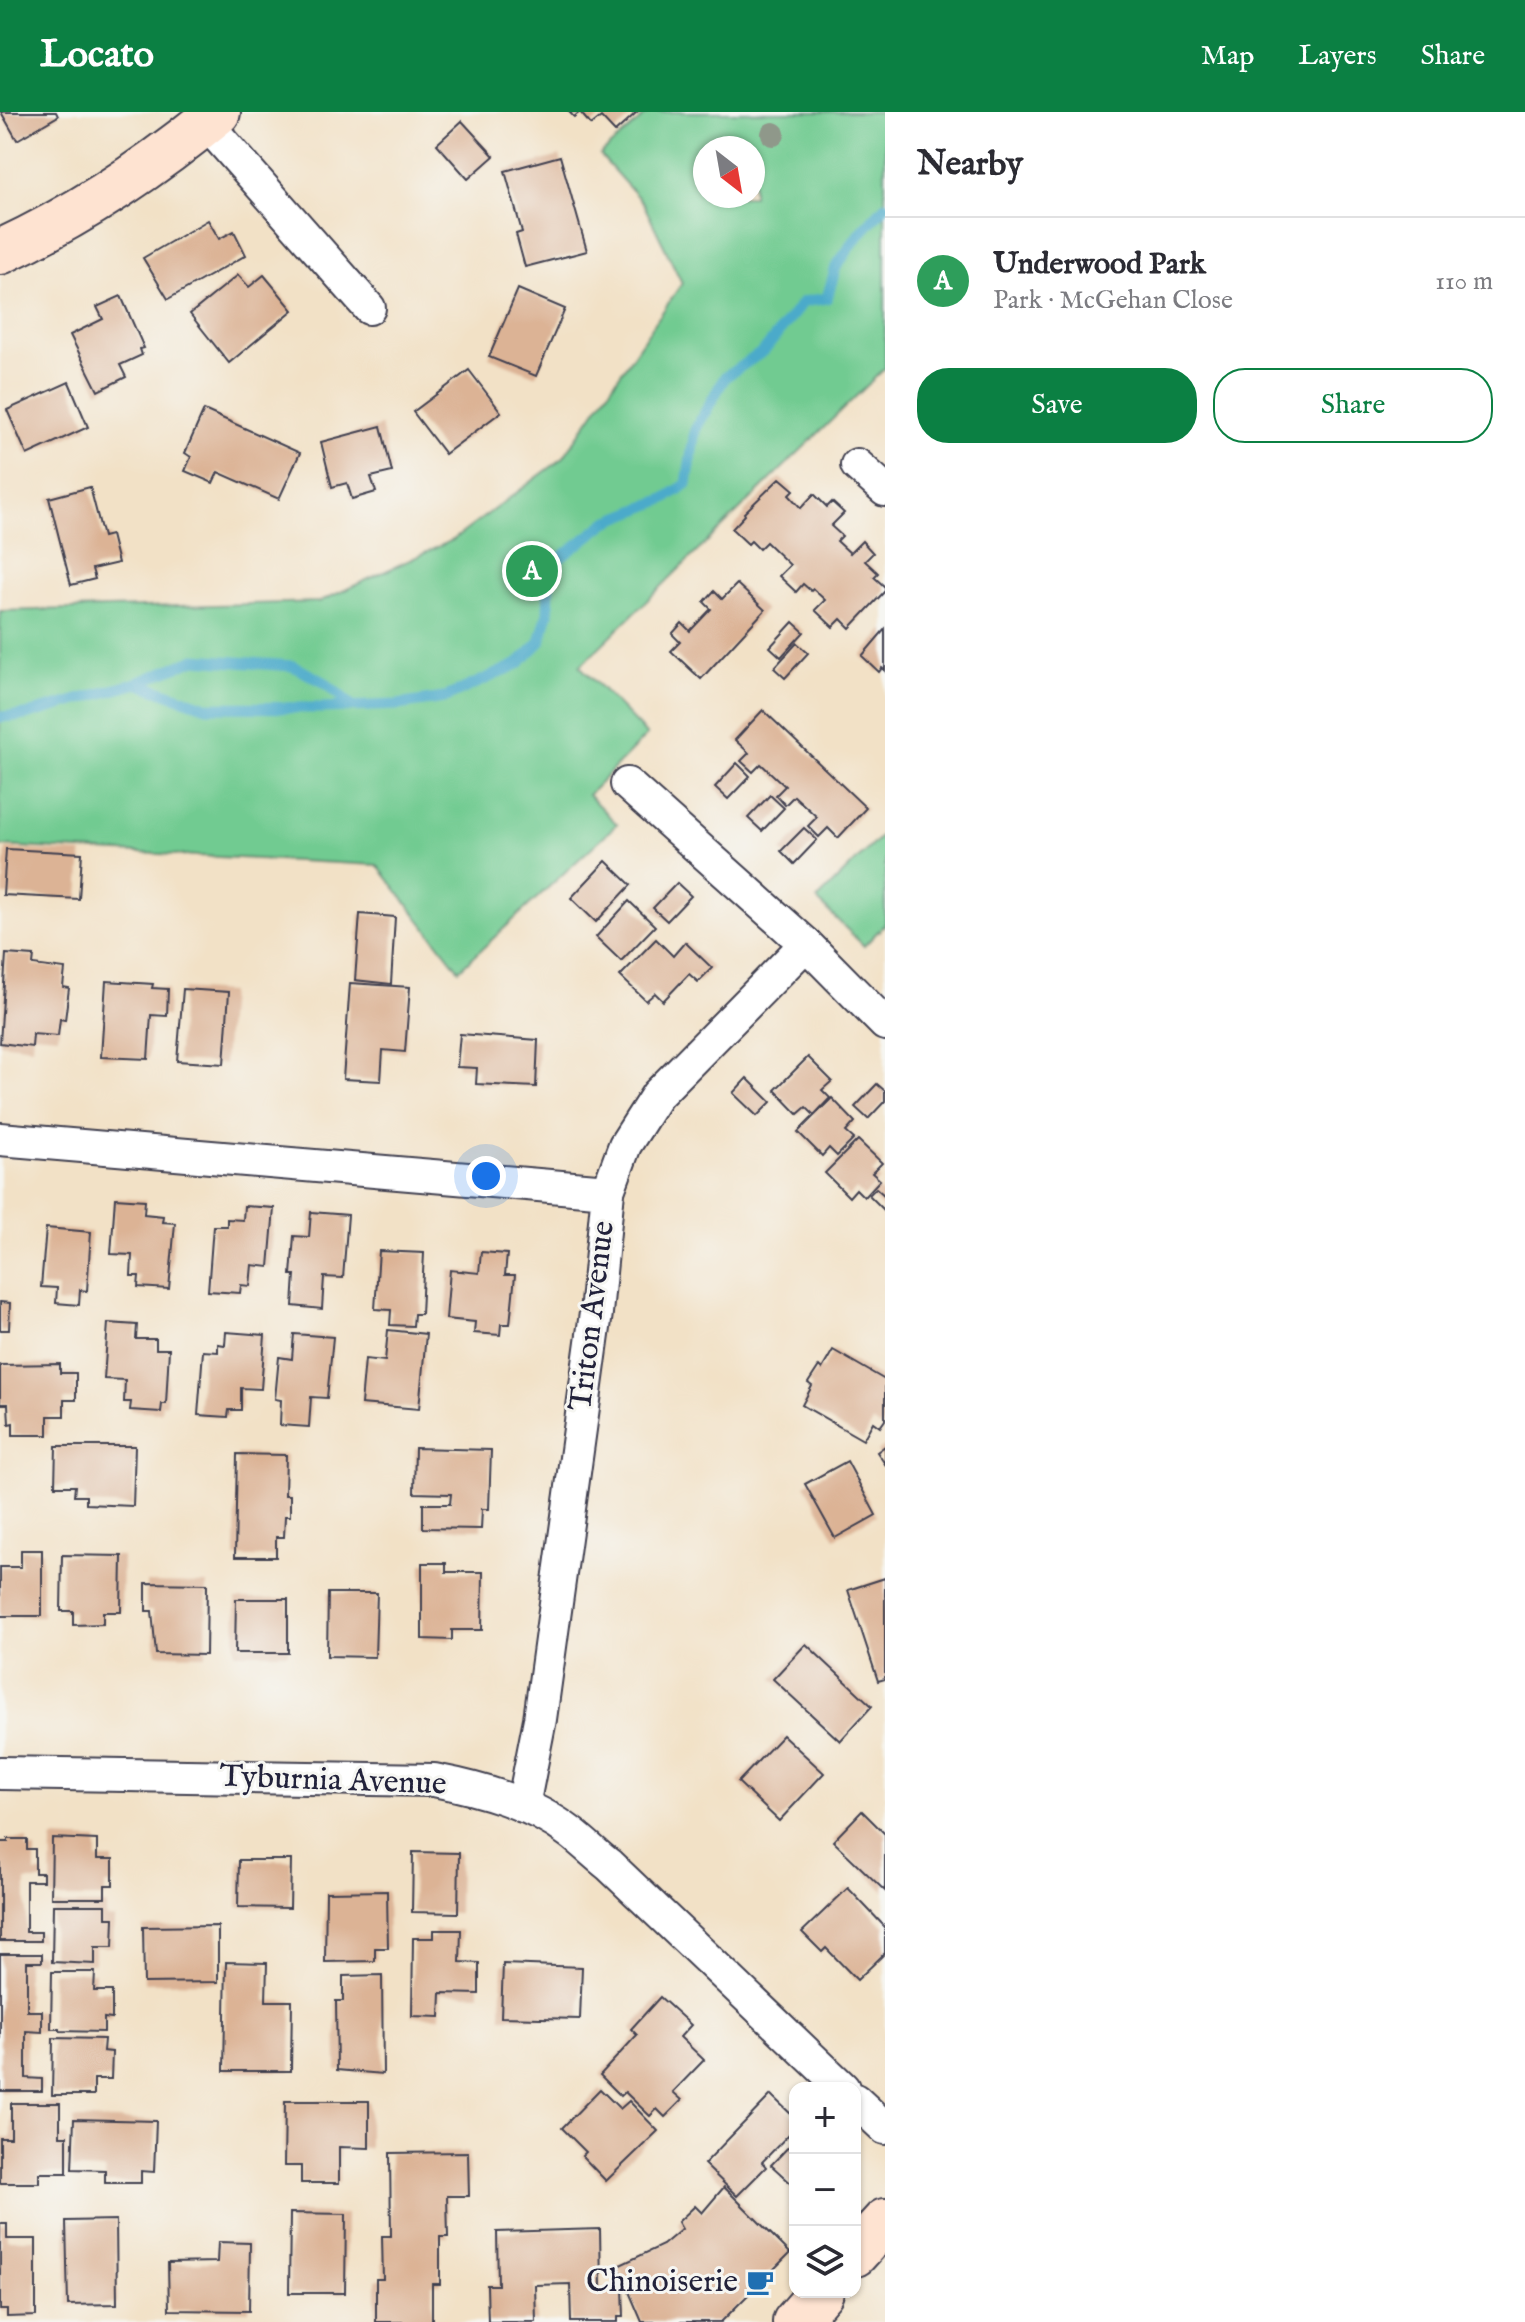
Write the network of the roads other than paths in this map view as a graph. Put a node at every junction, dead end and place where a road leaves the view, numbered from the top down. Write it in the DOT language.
graph roads {
  1 [pos="211,117"];
  2 [pos="0,252"];
  3 [pos="369,308"];
  4 [pos="857,465"];
  5 [pos="885,490"];
  6 [pos="627,784"];
  7 [pos="806,944"];
  8 [pos="885,1024"];
  9 [pos="0,1139"];
  10 [pos="608,1191"];
  11 [pos="0,1773"];
  12 [pos="523,1806"];
  13 [pos="837,2082"];
  14 [pos="861,2106"];
  15 [pos="885,2128"];
  16 [pos="885,2221"];
  17 [pos="861,2247"];
  18 [pos="816,2298"];
  19 [pos="795,2322"];
  1 -- 2 [label="street"];
  1 -- 3 [label="street"];
  4 -- 5 [label="street"];
  6 -- 7 [label="street"];
  7 -- 8 [label="street"];
  7 -- 10 [label="street"];
  9 -- 10 [label="street, Triton Avenue"];
  10 -- 12 [label="street, Triton Avenue"];
  11 -- 12 [label="street, Tyburnia Avenue"];
  12 -- 13 [label="street, Tyburnia Avenue"];
  14 -- 15 [label="street"];
  16 -- 17 [label="street"];
  18 -- 19 [label="street"];
}
